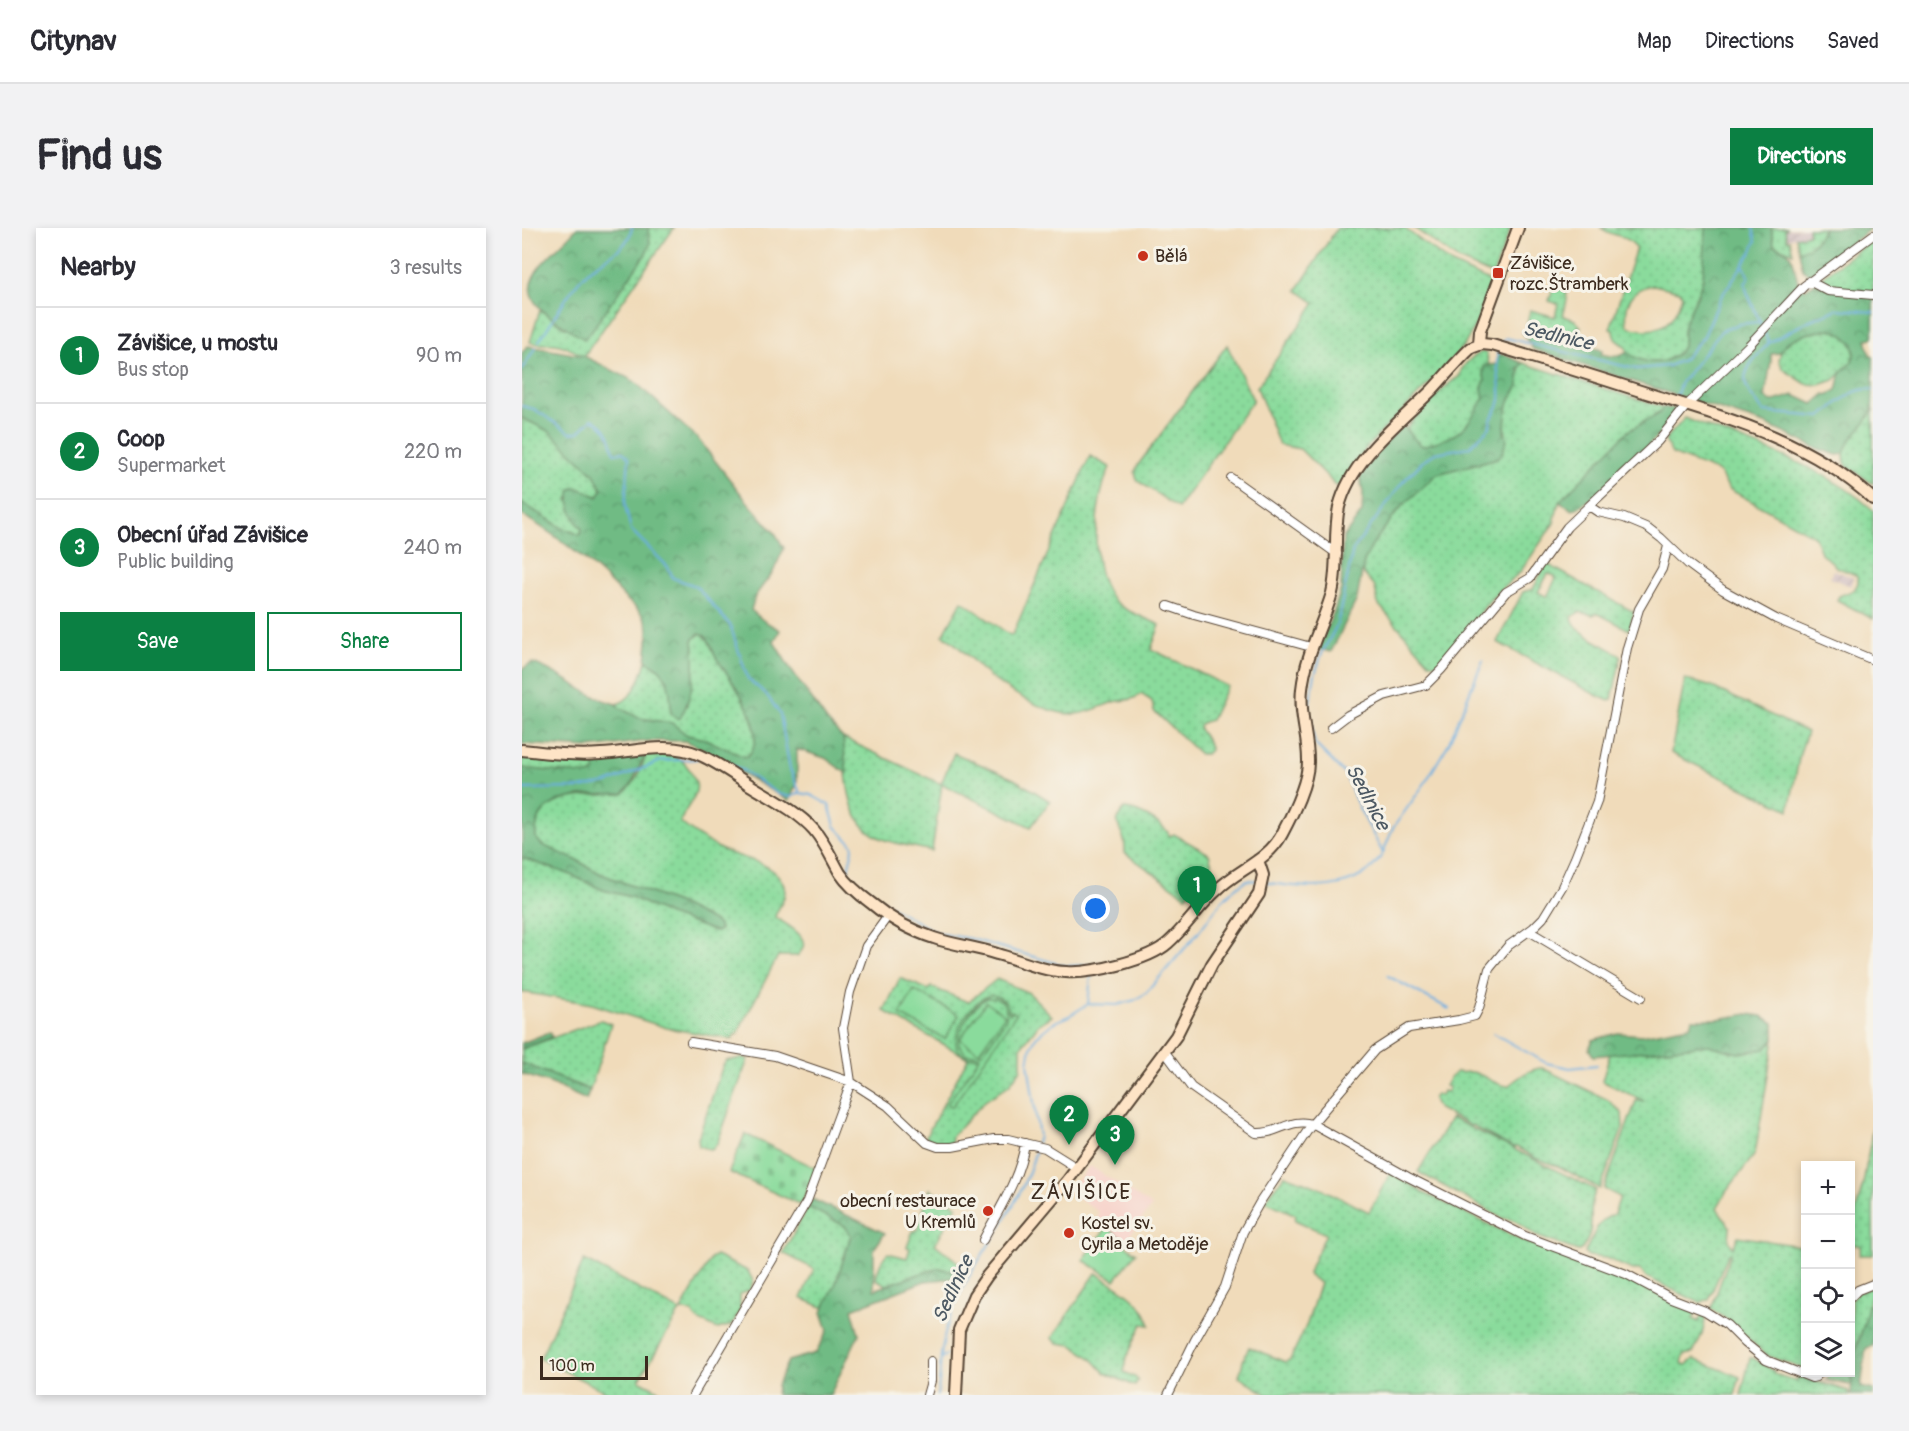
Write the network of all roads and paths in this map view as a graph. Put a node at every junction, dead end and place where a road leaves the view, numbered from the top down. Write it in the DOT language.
graph roads {
  1 [pos="1518,228"];
  2 [pos="1873,236"];
  3 [pos="1809,281"];
  4 [pos="1873,295"];
  5 [pos="1479,344"];
  6 [pos="1687,405"];
  7 [pos="1231,478"];
  8 [pos="1873,499"];
  9 [pos="1588,507"];
  10 [pos="1668,546"];
  11 [pos="1337,554"];
  12 [pos="1168,606"];
  13 [pos="1311,647"];
  14 [pos="1873,660"];
  15 [pos="1331,728"];
  16 [pos="522,750"];
  17 [pos="1260,866"];
  18 [pos="888,916"];
  19 [pos="1529,931"];
  20 [pos="1641,998"];
  21 [pos="691,1042"];
  22 [pos="1165,1052"];
  23 [pos="851,1082"];
  24 [pos="1312,1124"];
  25 [pos="1027,1143"];
  26 [pos="1077,1168"];
  27 [pos="983,1240"];
  28 [pos="1873,1284"];
  29 [pos="1855,1293"];
  30 [pos="931,1361"];
  31 [pos="1801,1374"];
  32 [pos="693,1395"];
  33 [pos="927,1395"];
  34 [pos="956,1395"];
  35 [pos="1168,1395"];
  1 -- 5 [label="main road"];
  2 -- 3 [label="street"];
  3 -- 4 [label="street"];
  3 -- 6 [label="street"];
  5 -- 6 [label="main road"];
  5 -- 11 [label="main road"];
  6 -- 8 [label="main road"];
  6 -- 9 [label="street"];
  7 -- 11 [label="street"];
  9 -- 10 [label="street"];
  9 -- 15 [label="street"];
  10 -- 14 [label="street"];
  10 -- 19 [label="street"];
  11 -- 13 [label="main road"];
  12 -- 13 [label="street"];
  13 -- 17 [label="main road"];
  16 -- 18 [label="main road"];
  17 -- 18 [label="main road"];
  17 -- 22 [label="main road"];
  18 -- 23 [label="street"];
  19 -- 20 [label="street"];
  19 -- 24 [label="street"];
  21 -- 23 [label="street"];
  22 -- 24 [label="street"];
  22 -- 26 [label="main road"];
  23 -- 25 [label="street"];
  23 -- 32 [label="street"];
  24 -- 31 [label="street"];
  24 -- 35 [label="street"];
  25 -- 26 [label="street"];
  25 -- 27 [label="street"];
  26 -- 34 [label="main road"];
  28 -- 29 [label="street"];
  30 -- 33 [label="street"];
}
